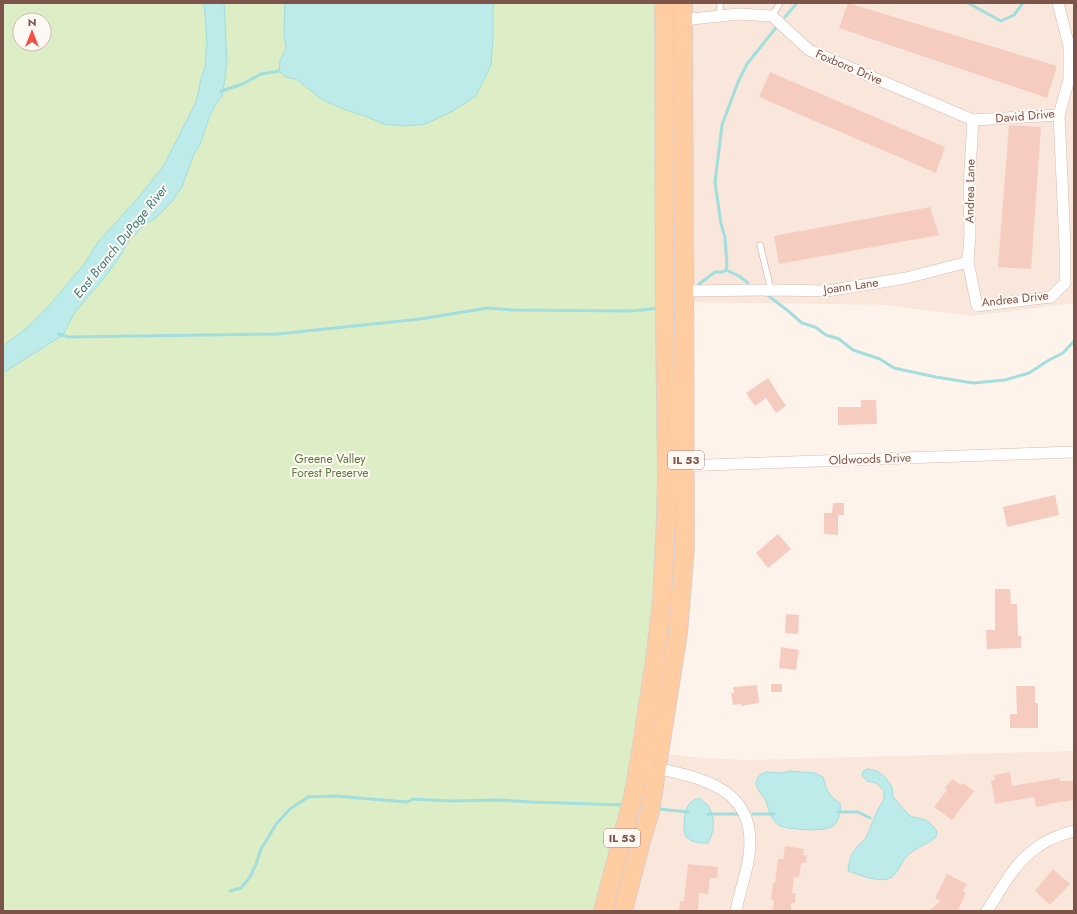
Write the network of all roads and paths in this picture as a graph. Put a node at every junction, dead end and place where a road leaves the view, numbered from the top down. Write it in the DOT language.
graph roads {
  1 [pos="664,3"];
  2 [pos="720,3"];
  3 [pos="780,3"];
  4 [pos="1058,3"];
  5 [pos="683,12"];
  6 [pos="720,16"];
  7 [pos="772,16"];
  8 [pos="1059,115"];
  9 [pos="973,120"];
  10 [pos="760,245"];
  11 [pos="968,262"];
  12 [pos="771,290"];
  13 [pos="684,291"];
  14 [pos="1074,452"];
  15 [pos="667,466"];
  16 [pos="686,466"];
  17 [pos="639,764"];
  18 [pos="657,768"];
  19 [pos="1074,831"];
  20 [pos="602,911"];
  21 [pos="623,911"];
  22 [pos="736,911"];
  23 [pos="986,911"];
  1 -- 15 [label="main road, IL 53"];
  2 -- 6 [label="lane"];
  3 -- 7 [label="lane"];
  4 -- 8 [label="street, David Drive"];
  5 -- 6 [label="street"];
  5 -- 13 [label="main road, IL 53"];
  6 -- 7 [label="street"];
  7 -- 9 [label="street, Foxboro Drive"];
  8 -- 9 [label="street, David Drive"];
  8 -- 11 [label="street, Andrea Drive"];
  9 -- 11 [label="street, Andrea Lane"];
  10 -- 12 [label="lane"];
  11 -- 12 [label="street, Joann Lane"];
  12 -- 13 [label="street, Joann Lane"];
  13 -- 16 [label="main road, IL 53"];
  14 -- 16 [label="street, Oldwoods Drive"];
  15 -- 16 [label="street, Oldwoods Drive"];
  15 -- 17 [label="main road, IL 53"];
  16 -- 18 [label="main road, IL 53"];
  17 -- 18 [label="street"];
  17 -- 20 [label="main road, IL 53"];
  18 -- 21 [label="main road, IL 53"];
  18 -- 22 [label="street"];
  19 -- 23 [label="street"];
}
